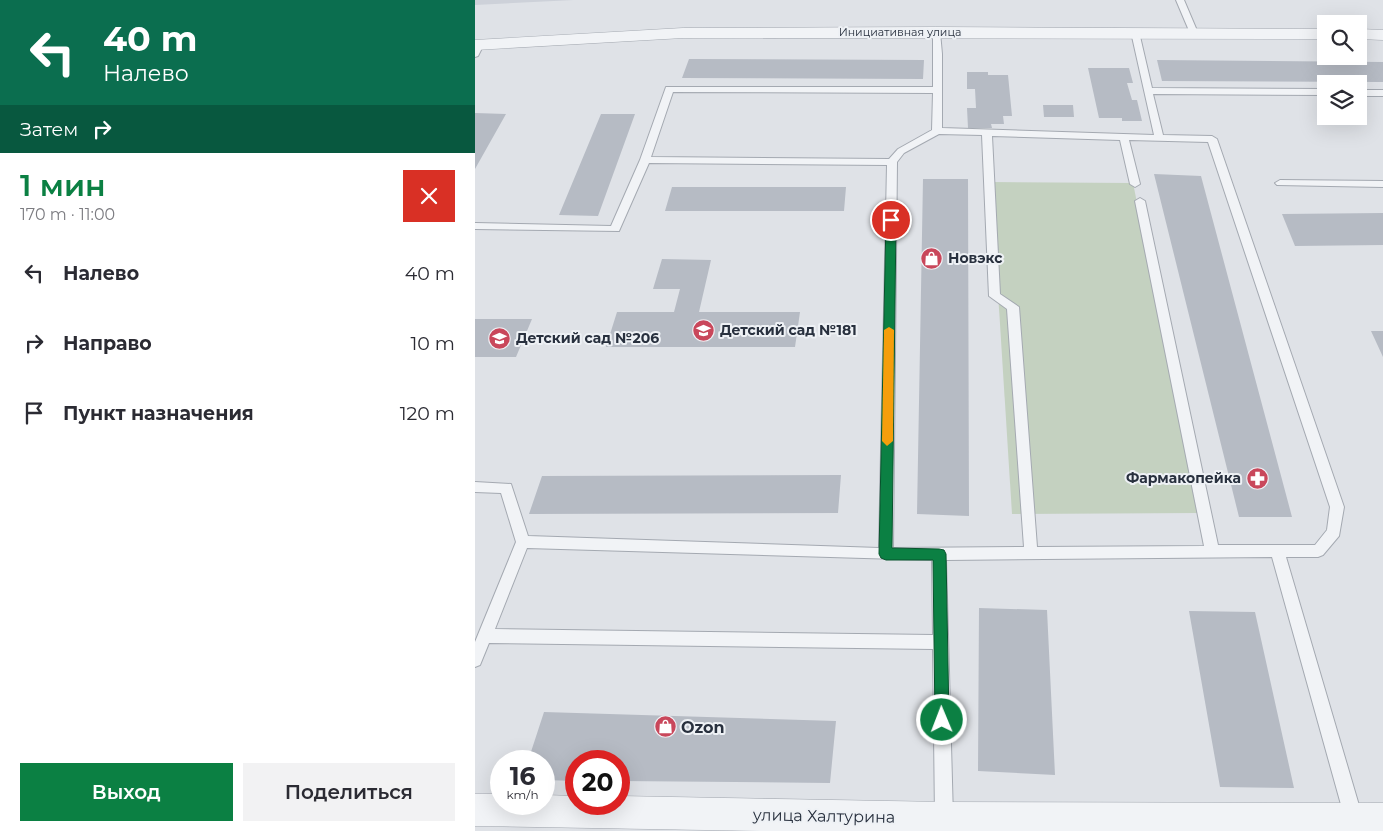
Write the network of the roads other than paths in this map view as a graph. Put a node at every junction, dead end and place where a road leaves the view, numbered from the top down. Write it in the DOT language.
graph roads {
  1 [pos="1180,0"];
  2 [pos="936,32"];
  3 [pos="1135,32"];
  4 [pos="1194,33"];
  5 [pos="1317,34"];
  6 [pos="1367,34"];
  7 [pos="1383,35"];
  8 [pos="477,47"];
  9 [pos="937,90"];
  10 [pos="1148,91"];
  11 [pos="1317,92"];
  12 [pos="1367,93"];
  13 [pos="1383,93"];
  14 [pos="937,131"];
  15 [pos="987,133"];
  16 [pos="1124,138"];
  17 [pos="1159,138"];
  18 [pos="645,160"];
  19 [pos="892,162"];
  20 [pos="1280,183"];
  21 [pos="1135,184"];
  22 [pos="1383,184"];
  23 [pos="1140,201"];
  24 [pos="475,226"];
  25 [pos="475,487"];
  26 [pos="523,542"];
  27 [pos="1277,551"];
  28 [pos="1212,552"];
  29 [pos="886,554"];
  30 [pos="939,554"];
  31 [pos="1031,554"];
  32 [pos="485,636"];
  33 [pos="941,642"];
  34 [pos="475,660"];
  35 [pos="475,810"];
  36 [pos="944,818"];
  37 [pos="1365,823"];
  1 -- 4 [label="lane"];
  2 -- 3 [label="street, Инициативная улица"];
  2 -- 8 [label="street, Инициативная улица"];
  2 -- 9 [label="lane"];
  3 -- 4 [label="street, Инициативная улица"];
  3 -- 10 [label="lane"];
  4 -- 5 [label="street, Инициативная улица"];
  6 -- 7 [label="street"];
  9 -- 14 [label="lane"];
  9 -- 18 [label="lane"];
  10 -- 11 [label="lane"];
  10 -- 17 [label="lane"];
  12 -- 13 [label="lane"];
  14 -- 15 [label="lane"];
  14 -- 19 [label="lane"];
  15 -- 16 [label="lane"];
  15 -- 31 [label="lane"];
  16 -- 17 [label="lane"];
  16 -- 21 [label="lane"];
  17 -- 27 [label="lane"];
  18 -- 19 [label="lane"];
  18 -- 24 [label="lane"];
  19 -- 29 [label="lane"];
  20 -- 22 [label="lane"];
  23 -- 28 [label="lane"];
  25 -- 26 [label="lane"];
  26 -- 29 [label="lane"];
  26 -- 32 [label="lane"];
  27 -- 28 [label="lane"];
  27 -- 37 [label="lane"];
  28 -- 31 [label="lane"];
  29 -- 30 [label="lane"];
  30 -- 31 [label="lane"];
  30 -- 33 [label="lane"];
  32 -- 33 [label="lane"];
  32 -- 34 [label="lane"];
  33 -- 36 [label="lane"];
  35 -- 36 [label="street, улица Халтурина"];
  36 -- 37 [label="street, улица Халтурина"];
}
